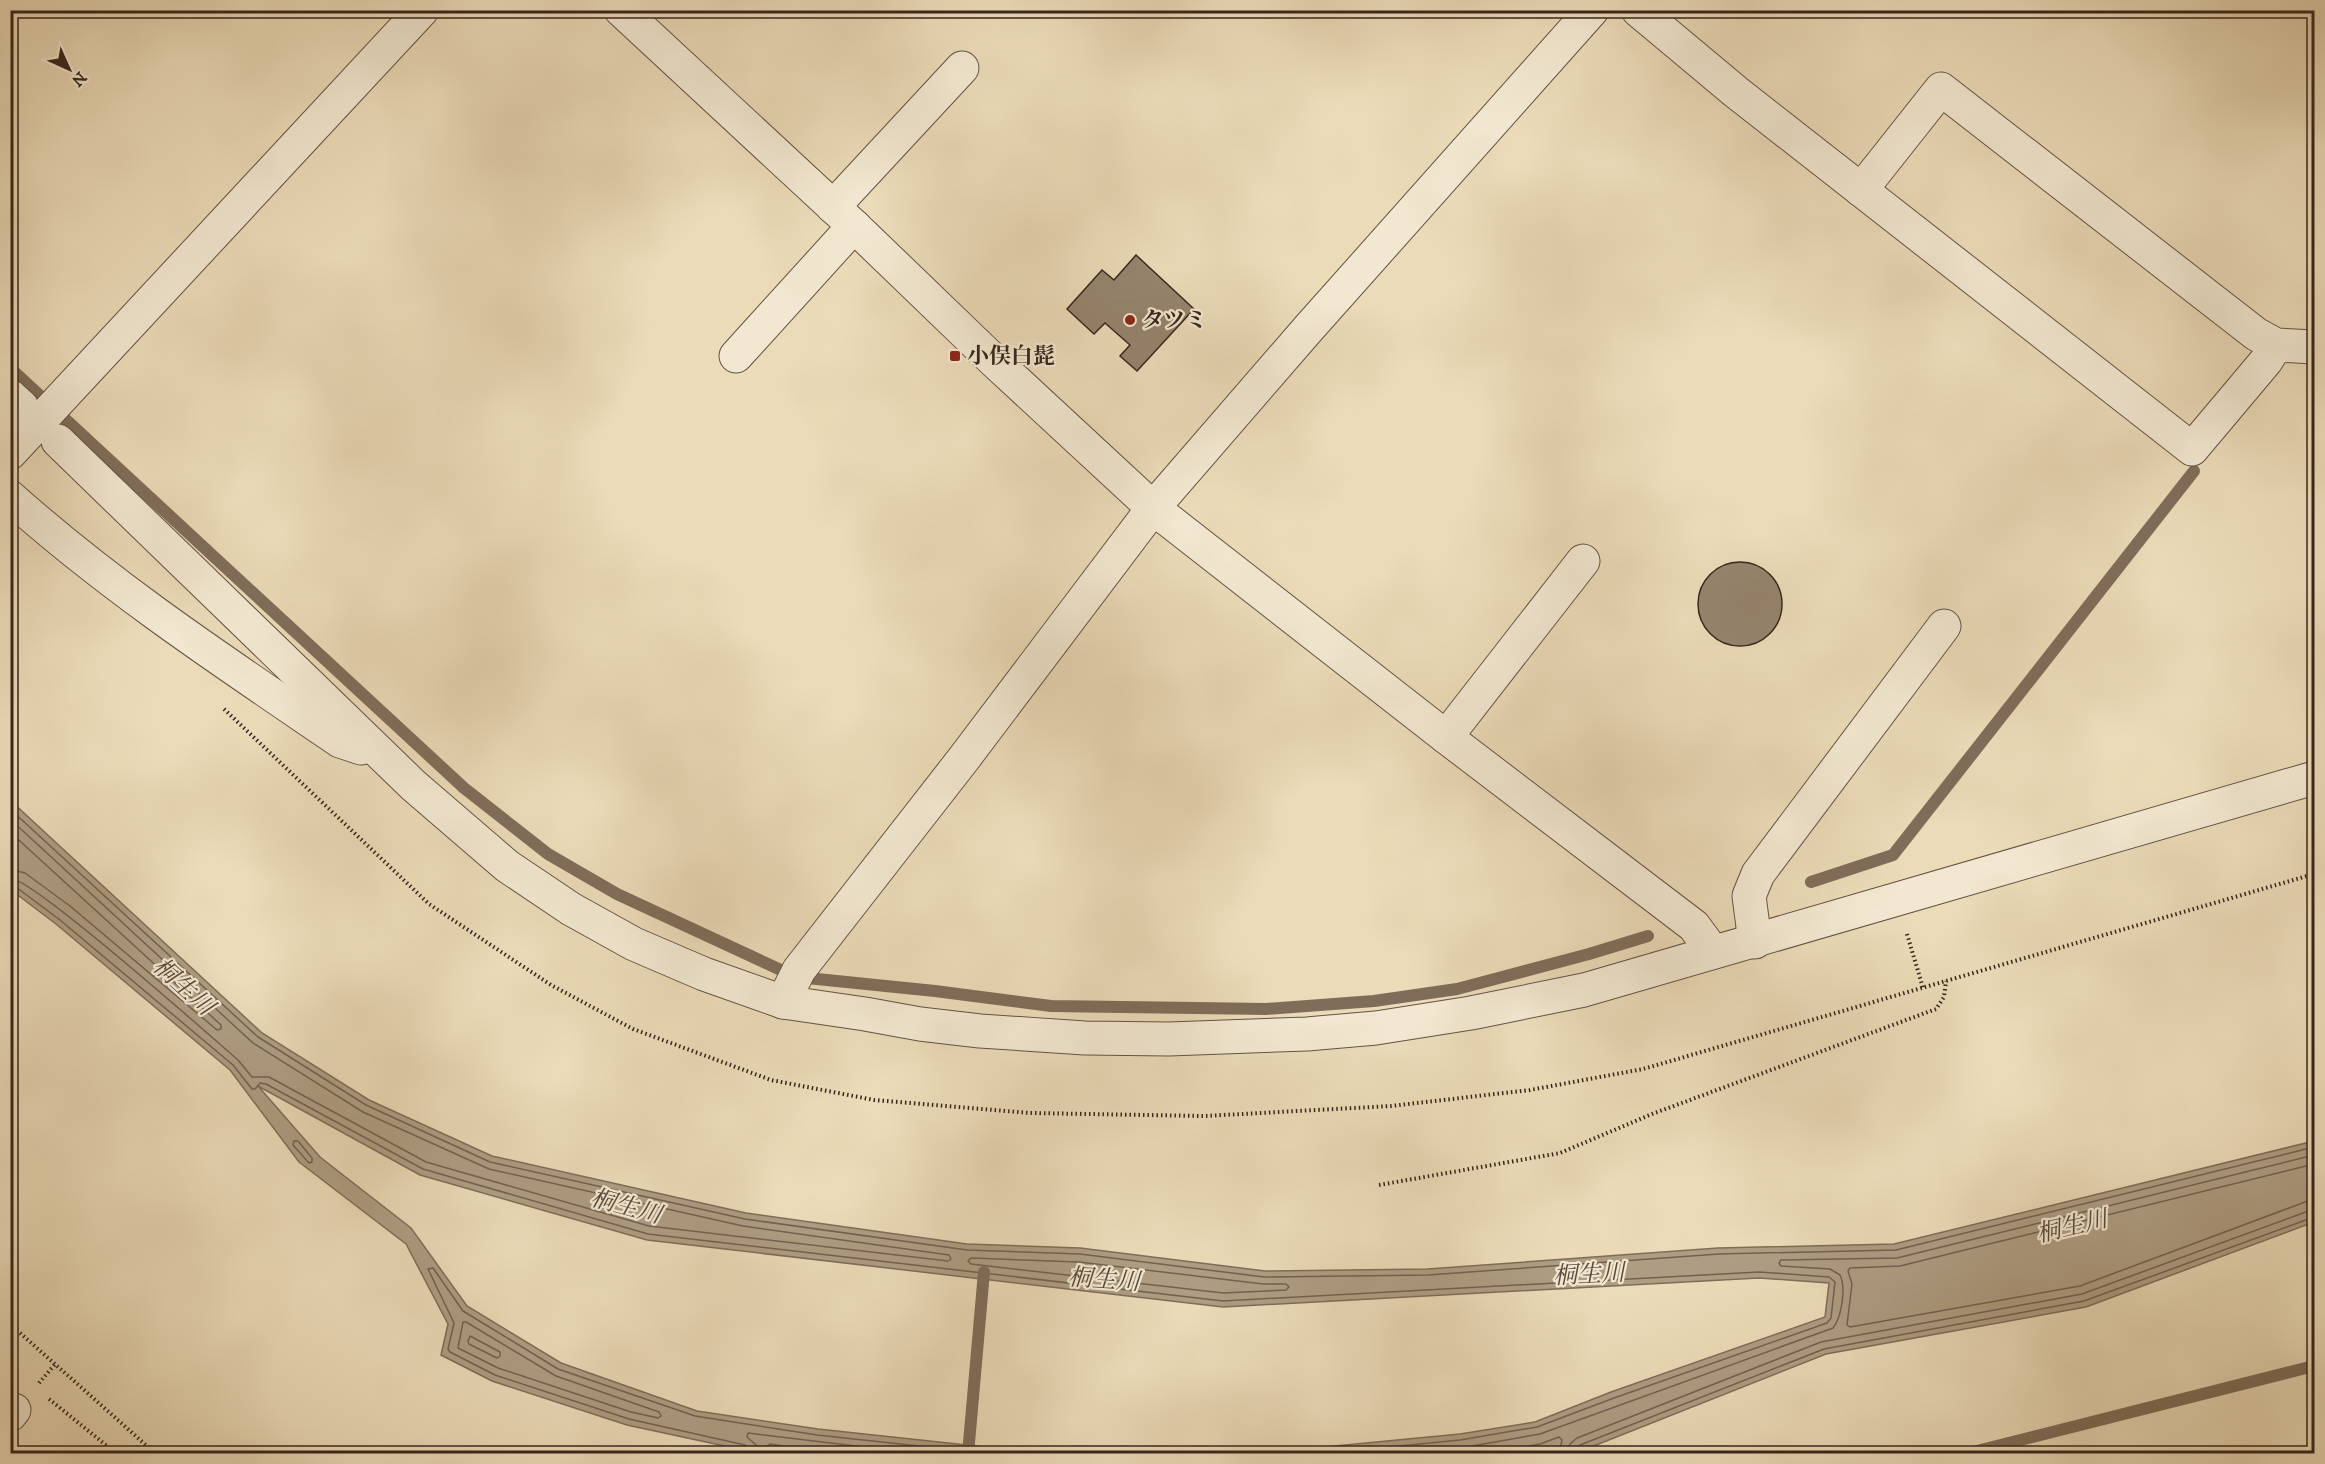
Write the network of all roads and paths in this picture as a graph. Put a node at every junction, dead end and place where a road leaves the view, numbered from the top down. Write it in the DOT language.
graph roads {
  1 [pos="422,10"];
  2 [pos="621,10"];
  3 [pos="1592,10"];
  4 [pos="1638,10"];
  5 [pos="962,69"];
  6 [pos="1861,190"];
  7 [pos="844,217"];
  8 [pos="2276,345"];
  9 [pos="2314,347"];
  10 [pos="736,356"];
  11 [pos="58,441"];
  12 [pos="10,453"];
  13 [pos="10,497"];
  14 [pos="1154,508"];
  15 [pos="1582,561"];
  16 [pos="1944,626"];
  17 [pos="223,707"];
  18 [pos="1446,737"];
  19 [pos="380,754"];
  20 [pos="2314,778"];
  21 [pos="2314,874"];
  22 [pos="1906,931"];
  23 [pos="1755,942"];
  24 [pos="1713,952"];
  25 [pos="1946,981"];
  26 [pos="792,984"];
  27 [pos="1923,988"];
  28 [pos="1379,1185"];
  29 [pos="10,1324"];
  30 [pos="56,1363"];
  31 [pos="48,1373"];
  32 [pos="40,1391"];
  33 [pos="45,1395"];
  34 [pos="20,1404"];
  35 [pos="117,1454"];
  36 [pos="156,1454"];
  1 -- 12 [label="street"];
  2 -- 7 [label="street"];
  3 -- 14 [label="street"];
  4 -- 6 [label="street"];
  5 -- 7 [label="street"];
  6 -- 8 [label="street"];
  6 -- 8 [label="street"];
  7 -- 10 [label="street"];
  7 -- 14 [label="street"];
  8 -- 9 [label="street"];
  11 -- 19 [label="street"];
  13 -- 19 [label="street"];
  14 -- 18 [label="street"];
  14 -- 26 [label="street"];
  15 -- 18 [label="street"];
  16 -- 23 [label="street"];
  17 -- 27 [label="path"];
  18 -- 24 [label="street"];
  19 -- 26 [label="street"];
  20 -- 23 [label="street"];
  21 -- 25 [label="path"];
  22 -- 27 [label="path"];
  23 -- 24 [label="street"];
  24 -- 26 [label="street"];
  25 -- 27 [label="path"];
  25 -- 28 [label="path"];
  29 -- 30 [label="path"];
  30 -- 31 [label="path"];
  30 -- 36 [label="path"];
  32 -- 34 [label="path"];
  33 -- 35 [label="path"];
}
